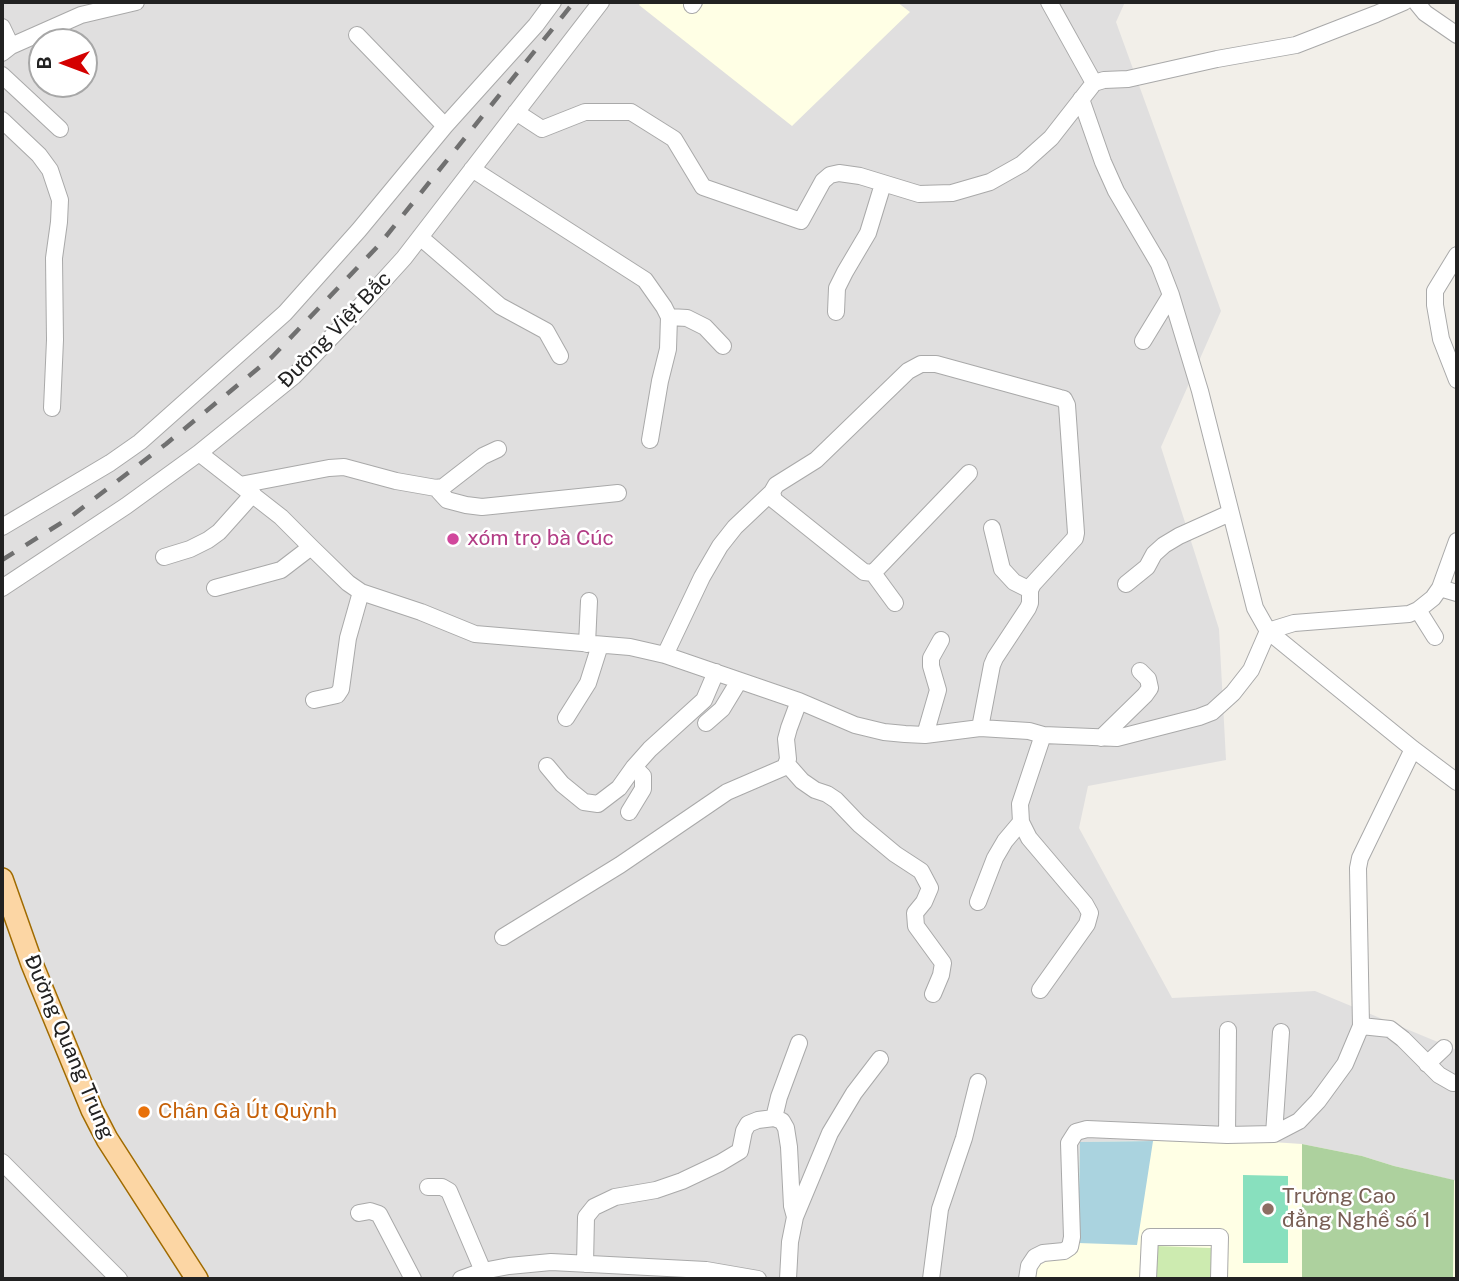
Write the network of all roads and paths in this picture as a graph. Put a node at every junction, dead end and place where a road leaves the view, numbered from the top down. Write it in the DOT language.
graph roads {
  1 [pos="136,2"];
  2 [pos="553,2"];
  3 [pos="601,2"];
  4 [pos="1049,2"];
  5 [pos="1404,2"];
  6 [pos="1416,2"];
  7 [pos="2,27"];
  8 [pos="357,35"];
  9 [pos="1457,35"];
  10 [pos="6,49"];
  11 [pos="2,75"];
  12 [pos="1094,83"];
  13 [pos="1081,99"];
  14 [pos="516,112"];
  15 [pos="2,120"];
  16 [pos="445,125"];
  17 [pos="60,129"];
  18 [pos="472,169"];
  19 [pos="883,184"];
  20 [pos="420,237"];
  21 [pos="1457,255"];
  22 [pos="1171,295"];
  23 [pos="836,312"];
  24 [pos="669,317"];
  25 [pos="1143,341"];
  26 [pos="723,346"];
  27 [pos="560,356"];
  28 [pos="1457,380"];
  29 [pos="52,408"];
  30 [pos="650,440"];
  31 [pos="498,449"];
  32 [pos="199,453"];
  33 [pos="969,473"];
  34 [pos="436,488"];
  35 [pos="246,489"];
  36 [pos="772,492"];
  37 [pos="618,493"];
  38 [pos="1230,513"];
  39 [pos="2,527"];
  40 [pos="992,528"];
  41 [pos="1457,541"];
  42 [pos="311,548"];
  43 [pos="164,557"];
  44 [pos="873,573"];
  45 [pos="1126,584"];
  46 [pos="2,588"];
  47 [pos="215,588"];
  48 [pos="1440,588"];
  49 [pos="1030,590"];
  50 [pos="361,592"];
  51 [pos="1457,593"];
  52 [pos="589,601"];
  53 [pos="895,603"];
  54 [pos="1418,610"];
  55 [pos="1268,631"];
  56 [pos="1435,637"];
  57 [pos="941,640"];
  58 [pos="594,644"];
  59 [pos="665,655"];
  60 [pos="1140,671"];
  61 [pos="716,672"];
  62 [pos="739,681"];
  63 [pos="314,700"];
  64 [pos="799,701"];
  65 [pos="566,718"];
  66 [pos="706,723"];
  67 [pos="980,728"];
  68 [pos="925,735"];
  69 [pos="1043,735"];
  70 [pos="1101,738"];
  71 [pos="1413,749"];
  72 [pos="787,764"];
  73 [pos="547,766"];
  74 [pos="634,767"];
  75 [pos="1457,782"];
  76 [pos="629,812"];
  77 [pos="1021,822"];
  78 [pos="2,878"];
  79 [pos="978,902"];
  80 [pos="503,937"];
  81 [pos="1040,990"];
  82 [pos="933,994"];
  83 [pos="1361,1026"];
  84 [pos="1228,1030"];
  85 [pos="1281,1032"];
  86 [pos="799,1043"];
  87 [pos="1444,1048"];
  88 [pos="880,1059"];
  89 [pos="1427,1064"];
  90 [pos="978,1082"];
  91 [pos="1453,1083"];
  92 [pos="774,1118"];
  93 [pos="1274,1134"];
  94 [pos="1227,1135"];
  95 [pos="2,1162"];
  96 [pos="428,1187"];
  97 [pos="359,1213"];
  98 [pos="795,1217"];
  99 [pos="585,1264"];
  100 [pos="483,1271"];
  101 [pos="112,1277"];
  102 [pos="197,1279"];
  103 [pos="413,1279"];
  104 [pos="461,1279"];
  105 [pos="758,1279"];
  106 [pos="788,1279"];
  107 [pos="930,1279"];
  108 [pos="1027,1279"];
  109 [pos="1148,1279"];
  110 [pos="1219,1279"];
  1 -- 10 [label="street"];
  2 -- 16 [label="street"];
  3 -- 14 [label="street, Đường Việt Bắc"];
  4 -- 12 [label="street"];
  5 -- 12 [label="street"];
  6 -- 9 [label="street"];
  7 -- 10 [label="street"];
  8 -- 16 [label="street"];
  11 -- 17 [label="street"];
  12 -- 13 [label="street"];
  13 -- 19 [label="street"];
  13 -- 22 [label="street"];
  14 -- 18 [label="street, Đường Việt Bắc"];
  14 -- 19 [label="street"];
  15 -- 29 [label="street"];
  16 -- 39 [label="street"];
  18 -- 20 [label="street, Đường Việt Bắc"];
  18 -- 24 [label="street"];
  19 -- 23 [label="street"];
  20 -- 27 [label="street"];
  20 -- 32 [label="street, Đường Việt Bắc"];
  21 -- 28 [label="street"];
  22 -- 25 [label="street"];
  22 -- 38 [label="street"];
  24 -- 26 [label="street"];
  24 -- 30 [label="street"];
  31 -- 34 [label="street"];
  32 -- 35 [label="street"];
  32 -- 46 [label="street, Đường Việt Bắc"];
  33 -- 44 [label="street"];
  34 -- 35 [label="street"];
  34 -- 37 [label="street"];
  35 -- 42 [label="street"];
  35 -- 43 [label="street"];
  36 -- 44 [label="street"];
  36 -- 49 [label="street"];
  36 -- 59 [label="street"];
  38 -- 45 [label="street"];
  38 -- 55 [label="street"];
  40 -- 49 [label="street"];
  41 -- 48 [label="street"];
  42 -- 47 [label="street"];
  42 -- 50 [label="street"];
  44 -- 53 [label="street"];
  48 -- 51 [label="street"];
  48 -- 54 [label="street"];
  49 -- 67 [label="street"];
  50 -- 58 [label="street"];
  50 -- 63 [label="street"];
  52 -- 58 [label="street"];
  54 -- 55 [label="street"];
  54 -- 56 [label="street"];
  55 -- 70 [label="street"];
  55 -- 71 [label="street"];
  57 -- 68 [label="street"];
  58 -- 59 [label="street"];
  58 -- 65 [label="street"];
  59 -- 61 [label="street"];
  60 -- 70 [label="street"];
  61 -- 62 [label="street"];
  61 -- 74 [label="street"];
  62 -- 64 [label="street"];
  62 -- 66 [label="street"];
  64 -- 68 [label="street"];
  64 -- 72 [label="street"];
  67 -- 68 [label="street"];
  67 -- 69 [label="street"];
  69 -- 70 [label="street"];
  69 -- 77 [label="street"];
  71 -- 75 [label="street"];
  71 -- 83 [label="street"];
  72 -- 80 [label="street"];
  72 -- 82 [label="street"];
  73 -- 74 [label="street"];
  74 -- 76 [label="street"];
  77 -- 79 [label="street"];
  77 -- 81 [label="street"];
  78 -- 102 [label="main road, Đường Quang Trung"];
  83 -- 89 [label="street"];
  83 -- 93 [label="street"];
  84 -- 94 [label="street"];
  85 -- 93 [label="street"];
  86 -- 92 [label="street"];
  87 -- 89 [label="street"];
  88 -- 98 [label="street"];
  89 -- 91 [label="street"];
  90 -- 107 [label="street"];
  92 -- 98 [label="street"];
  92 -- 99 [label="street"];
  93 -- 94 [label="street"];
  94 -- 108 [label="street"];
  95 -- 101 [label="street"];
  96 -- 100 [label="street"];
  97 -- 103 [label="street"];
  98 -- 106 [label="street"];
  99 -- 100 [label="street"];
  99 -- 105 [label="street"];
  100 -- 104 [label="street"];
  109 -- 110 [label="street"];
}
